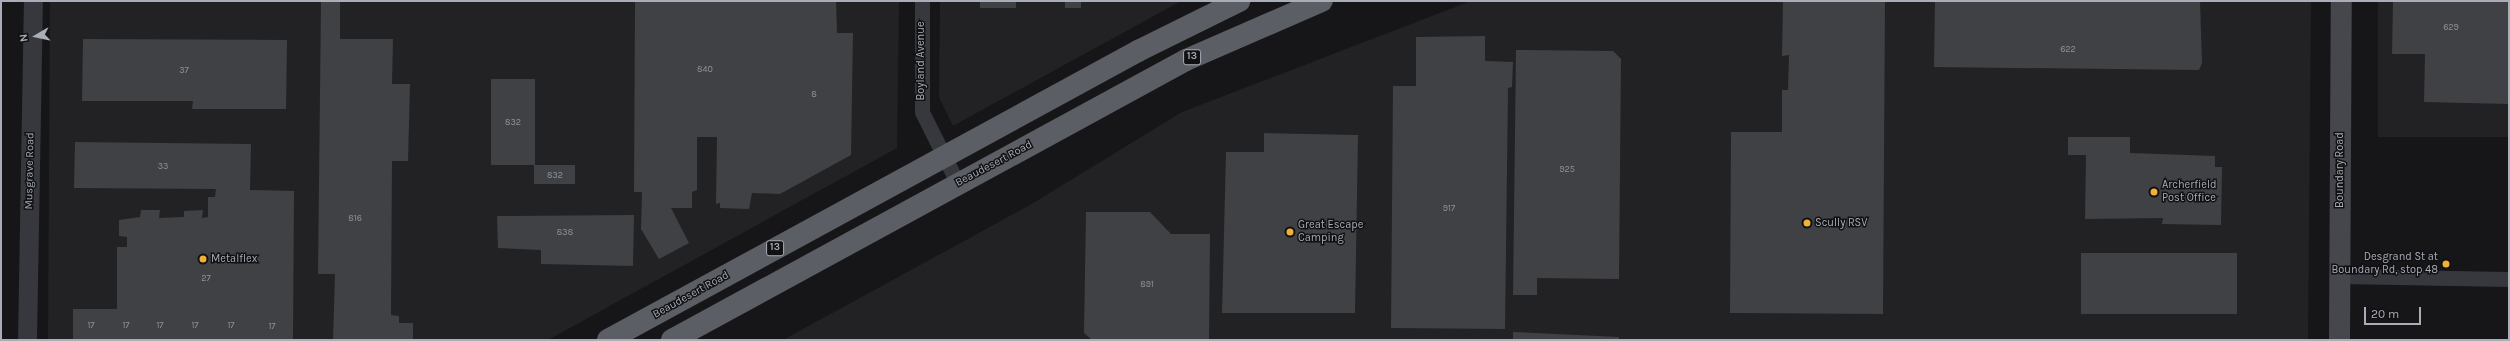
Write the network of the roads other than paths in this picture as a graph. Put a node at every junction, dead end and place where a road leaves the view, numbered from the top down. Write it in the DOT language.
graph roads {
  1 [pos="33,1"];
  2 [pos="922,1"];
  3 [pos="1239,1"];
  4 [pos="1322,1"];
  5 [pos="2341,1"];
  6 [pos="943,156"];
  7 [pos="958,184"];
  8 [pos="2339,276"];
  9 [pos="2509,279"];
  10 [pos="27,340"];
  11 [pos="608,340"];
  12 [pos="672,340"];
  13 [pos="2339,340"];
  1 -- 10 [label="street, Musgrave Road"];
  2 -- 6 [label="street, Boyland Avenue"];
  3 -- 6 [label="highway, Beaudesert Road / 13"];
  4 -- 7 [label="highway, Beaudesert Road / 13"];
  5 -- 8 [label="main road, Boundary Road"];
  6 -- 7 [label="street, Boyland Avenue"];
  6 -- 11 [label="highway, Beaudesert Road / 13"];
  7 -- 12 [label="highway, Beaudesert Road / 13"];
  8 -- 9 [label="street"];
  8 -- 13 [label="main road, Boundary Road"];
}
